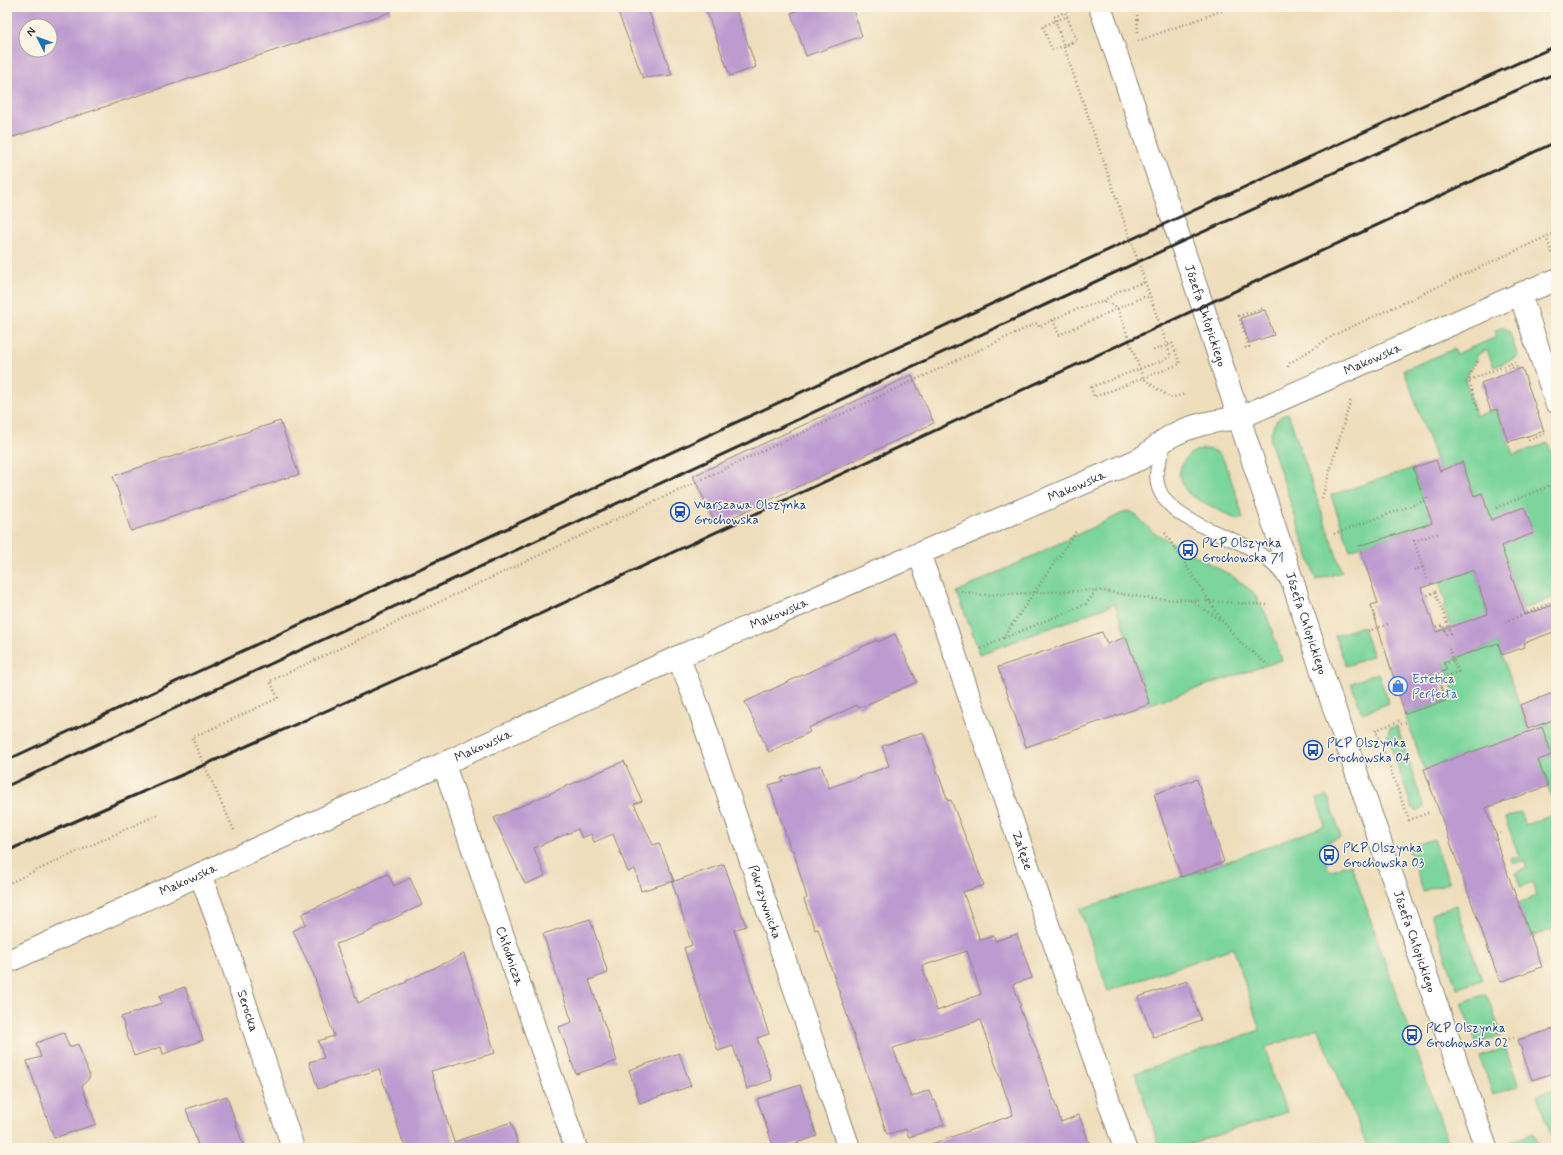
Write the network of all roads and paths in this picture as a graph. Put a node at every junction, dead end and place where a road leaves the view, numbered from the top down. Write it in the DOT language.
graph roads {
  1 [pos="1071,7"];
  2 [pos="1100,7"];
  3 [pos="1138,7"];
  4 [pos="1232,7"];
  5 [pos="1065,12"];
  6 [pos="1064,45"];
  7 [pos="1556,232"];
  8 [pos="1546,237"];
  9 [pos="1553,257"];
  10 [pos="1556,280"];
  11 [pos="1145,282"];
  12 [pos="1520,294"];
  13 [pos="1151,297"];
  14 [pos="1103,301"];
  15 [pos="1264,308"];
  16 [pos="1052,320"];
  17 [pos="1167,344"];
  18 [pos="1247,347"];
  19 [pos="1519,360"];
  20 [pos="1478,361"];
  21 [pos="1516,367"];
  22 [pos="1287,370"];
  23 [pos="1505,374"];
  24 [pos="1143,378"];
  25 [pos="1469,380"];
  26 [pos="1352,392"];
  27 [pos="1185,394"];
  28 [pos="1556,402"];
  29 [pos="1478,410"];
  30 [pos="1239,418"];
  31 [pos="1547,433"];
  32 [pos="1527,436"];
  33 [pos="1168,438"];
  34 [pos="1556,483"];
  35 [pos="1322,498"];
  36 [pos="1427,498"];
  37 [pos="1496,508"];
  38 [pos="1077,530"];
  39 [pos="1165,533"];
  40 [pos="1438,533"];
  41 [pos="1334,534"];
  42 [pos="918,554"];
  43 [pos="1423,567"];
  44 [pos="1414,570"];
  45 [pos="1427,579"];
  46 [pos="959,590"];
  47 [pos="1097,590"];
  48 [pos="1034,593"];
  49 [pos="1297,596"];
  50 [pos="1424,597"];
  51 [pos="1190,600"];
  52 [pos="1556,601"];
  53 [pos="1210,603"];
  54 [pos="1268,605"];
  55 [pos="1222,621"];
  56 [pos="1505,622"];
  57 [pos="1389,624"];
  58 [pos="1434,628"];
  59 [pos="1368,632"];
  60 [pos="1003,638"];
  61 [pos="1448,646"];
  62 [pos="975,652"];
  63 [pos="678,657"];
  64 [pos="1453,661"];
  65 [pos="1444,664"];
  66 [pos="1268,665"];
  67 [pos="1439,679"];
  68 [pos="1396,688"];
  69 [pos="1389,690"];
  70 [pos="1399,721"];
  71 [pos="1408,722"];
  72 [pos="1401,724"];
  73 [pos="444,765"];
  74 [pos="1431,812"];
  75 [pos="159,814"];
  76 [pos="1503,832"];
  77 [pos="1496,835"];
  78 [pos="245,854"];
  79 [pos="200,874"];
  80 [pos="7,884"];
  81 [pos="7,962"];
  82 [pos="1516,1036"];
  83 [pos="1509,1039"];
  84 [pos="293,1148"];
  85 [pos="576,1148"];
  86 [pos="849,1148"];
  87 [pos="1125,1148"];
  88 [pos="1486,1148"];
  1 -- 5 [label="path"];
  2 -- 30 [label="street, Józefa Chłopickiego"];
  3 -- 4 [label="path"];
  5 -- 6 [label="path, bridge"];
  5 -- 6 [label="path, bridge"];
  6 -- 11 [label="path, bridge"];
  7 -- 8 [label="path"];
  8 -- 9 [label="path"];
  8 -- 22 [label="path"];
  10 -- 12 [label="street, Makowska"];
  11 -- 13 [label="path, bridge"];
  11 -- 14 [label="path"];
  12 -- 28 [label="street"];
  12 -- 30 [label="street, Makowska"];
  13 -- 16 [label="path, bridge"];
  13 -- 17 [label="path, bridge"];
  14 -- 16 [label="path"];
  14 -- 24 [label="path"];
  15 -- 18 [label="path"];
  16 -- 78 [label="path"];
  17 -- 24 [label="path"];
  17 -- 24 [label="path, bridge"];
  19 -- 25 [label="path"];
  20 -- 25 [label="path"];
  21 -- 23 [label="path"];
  24 -- 27 [label="path"];
  25 -- 29 [label="path"];
  26 -- 35 [label="path"];
  30 -- 33 [label="street, Makowska"];
  30 -- 49 [label="street, Józefa Chłopickiego"];
  31 -- 32 [label="path"];
  33 -- 42 [label="street, Makowska"];
  33 -- 49 [label="lane"];
  34 -- 37 [label="path"];
  36 -- 41 [label="path"];
  38 -- 48 [label="path"];
  39 -- 53 [label="path"];
  40 -- 43 [label="path"];
  42 -- 63 [label="street, Makowska"];
  42 -- 87 [label="street, Załęże"];
  43 -- 44 [label="path"];
  43 -- 45 [label="path"];
  46 -- 48 [label="path"];
  47 -- 48 [label="path"];
  47 -- 51 [label="path"];
  47 -- 60 [label="path"];
  48 -- 60 [label="path"];
  49 -- 88 [label="street, Józefa Chłopickiego"];
  50 -- 58 [label="path"];
  51 -- 53 [label="path"];
  51 -- 55 [label="path"];
  52 -- 56 [label="path"];
  53 -- 54 [label="path"];
  53 -- 55 [label="path"];
  55 -- 66 [label="path"];
  57 -- 59 [label="path"];
  60 -- 62 [label="path"];
  61 -- 64 [label="path"];
  63 -- 73 [label="street, Makowska"];
  63 -- 86 [label="street, Pokrzywnicka"];
  64 -- 65 [label="path"];
  64 -- 67 [label="path"];
  68 -- 69 [label="path"];
  70 -- 74 [label="path"];
  71 -- 72 [label="path"];
  73 -- 78 [label="street, Makowska"];
  73 -- 85 [label="street, Chłodnicza"];
  75 -- 80 [label="path"];
  76 -- 77 [label="path"];
  78 -- 79 [label="street, Makowska"];
  79 -- 81 [label="street, Makowska"];
  79 -- 84 [label="street, Serocka"];
  82 -- 83 [label="path"];
}
